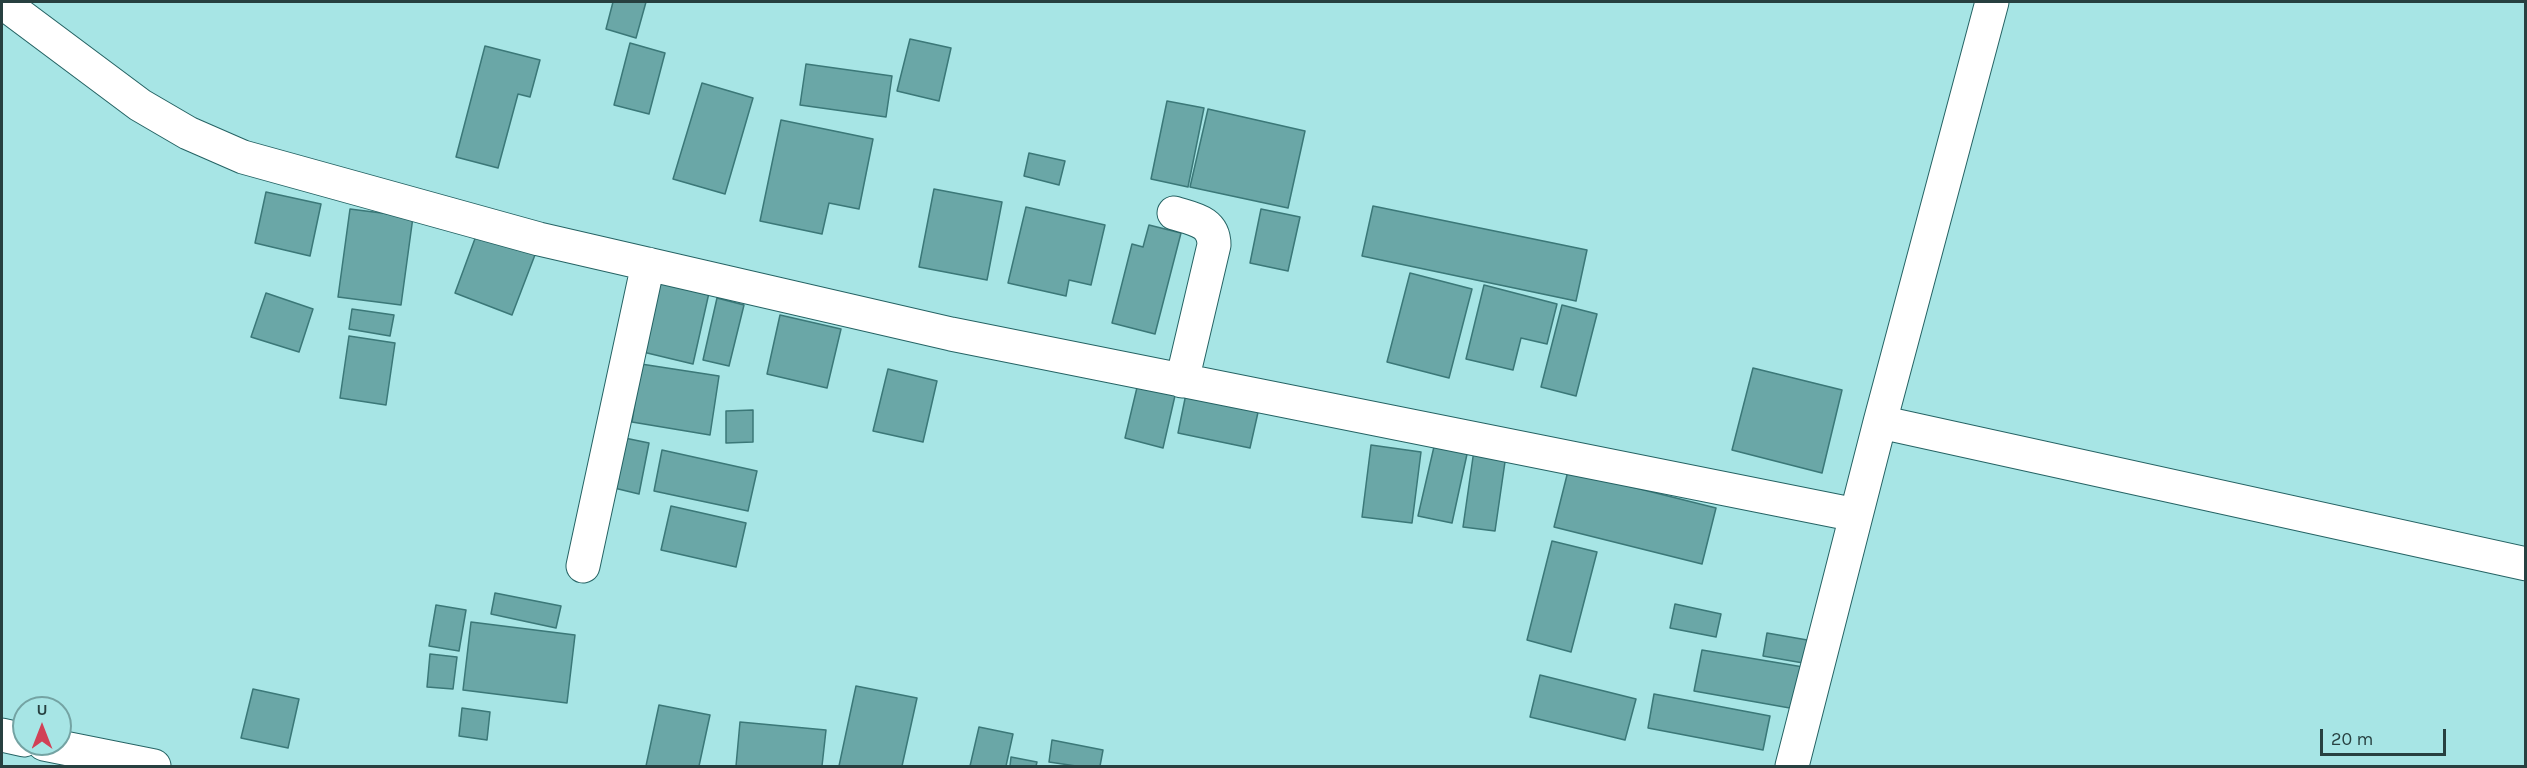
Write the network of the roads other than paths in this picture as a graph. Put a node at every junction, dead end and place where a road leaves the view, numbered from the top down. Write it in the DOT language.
graph roads {
  1 [pos="1992,2"];
  2 [pos="7,11"];
  3 [pos="1174,213"];
  4 [pos="648,264"];
  5 [pos="1182,381"];
  6 [pos="1880,422"];
  7 [pos="1856,515"];
  8 [pos="2526,564"];
  9 [pos="584,566"];
  10 [pos="72,750"];
  11 [pos="154,766"];
  12 [pos="1792,766"];
  1 -- 6 [label="street"];
  2 -- 4 [label="street"];
  3 -- 5 [label="street"];
  4 -- 5 [label="street"];
  4 -- 9 [label="street"];
  5 -- 7 [label="street"];
  6 -- 7 [label="street"];
  6 -- 8 [label="street"];
  7 -- 12 [label="street"];
  10 -- 11 [label="street"];
}
